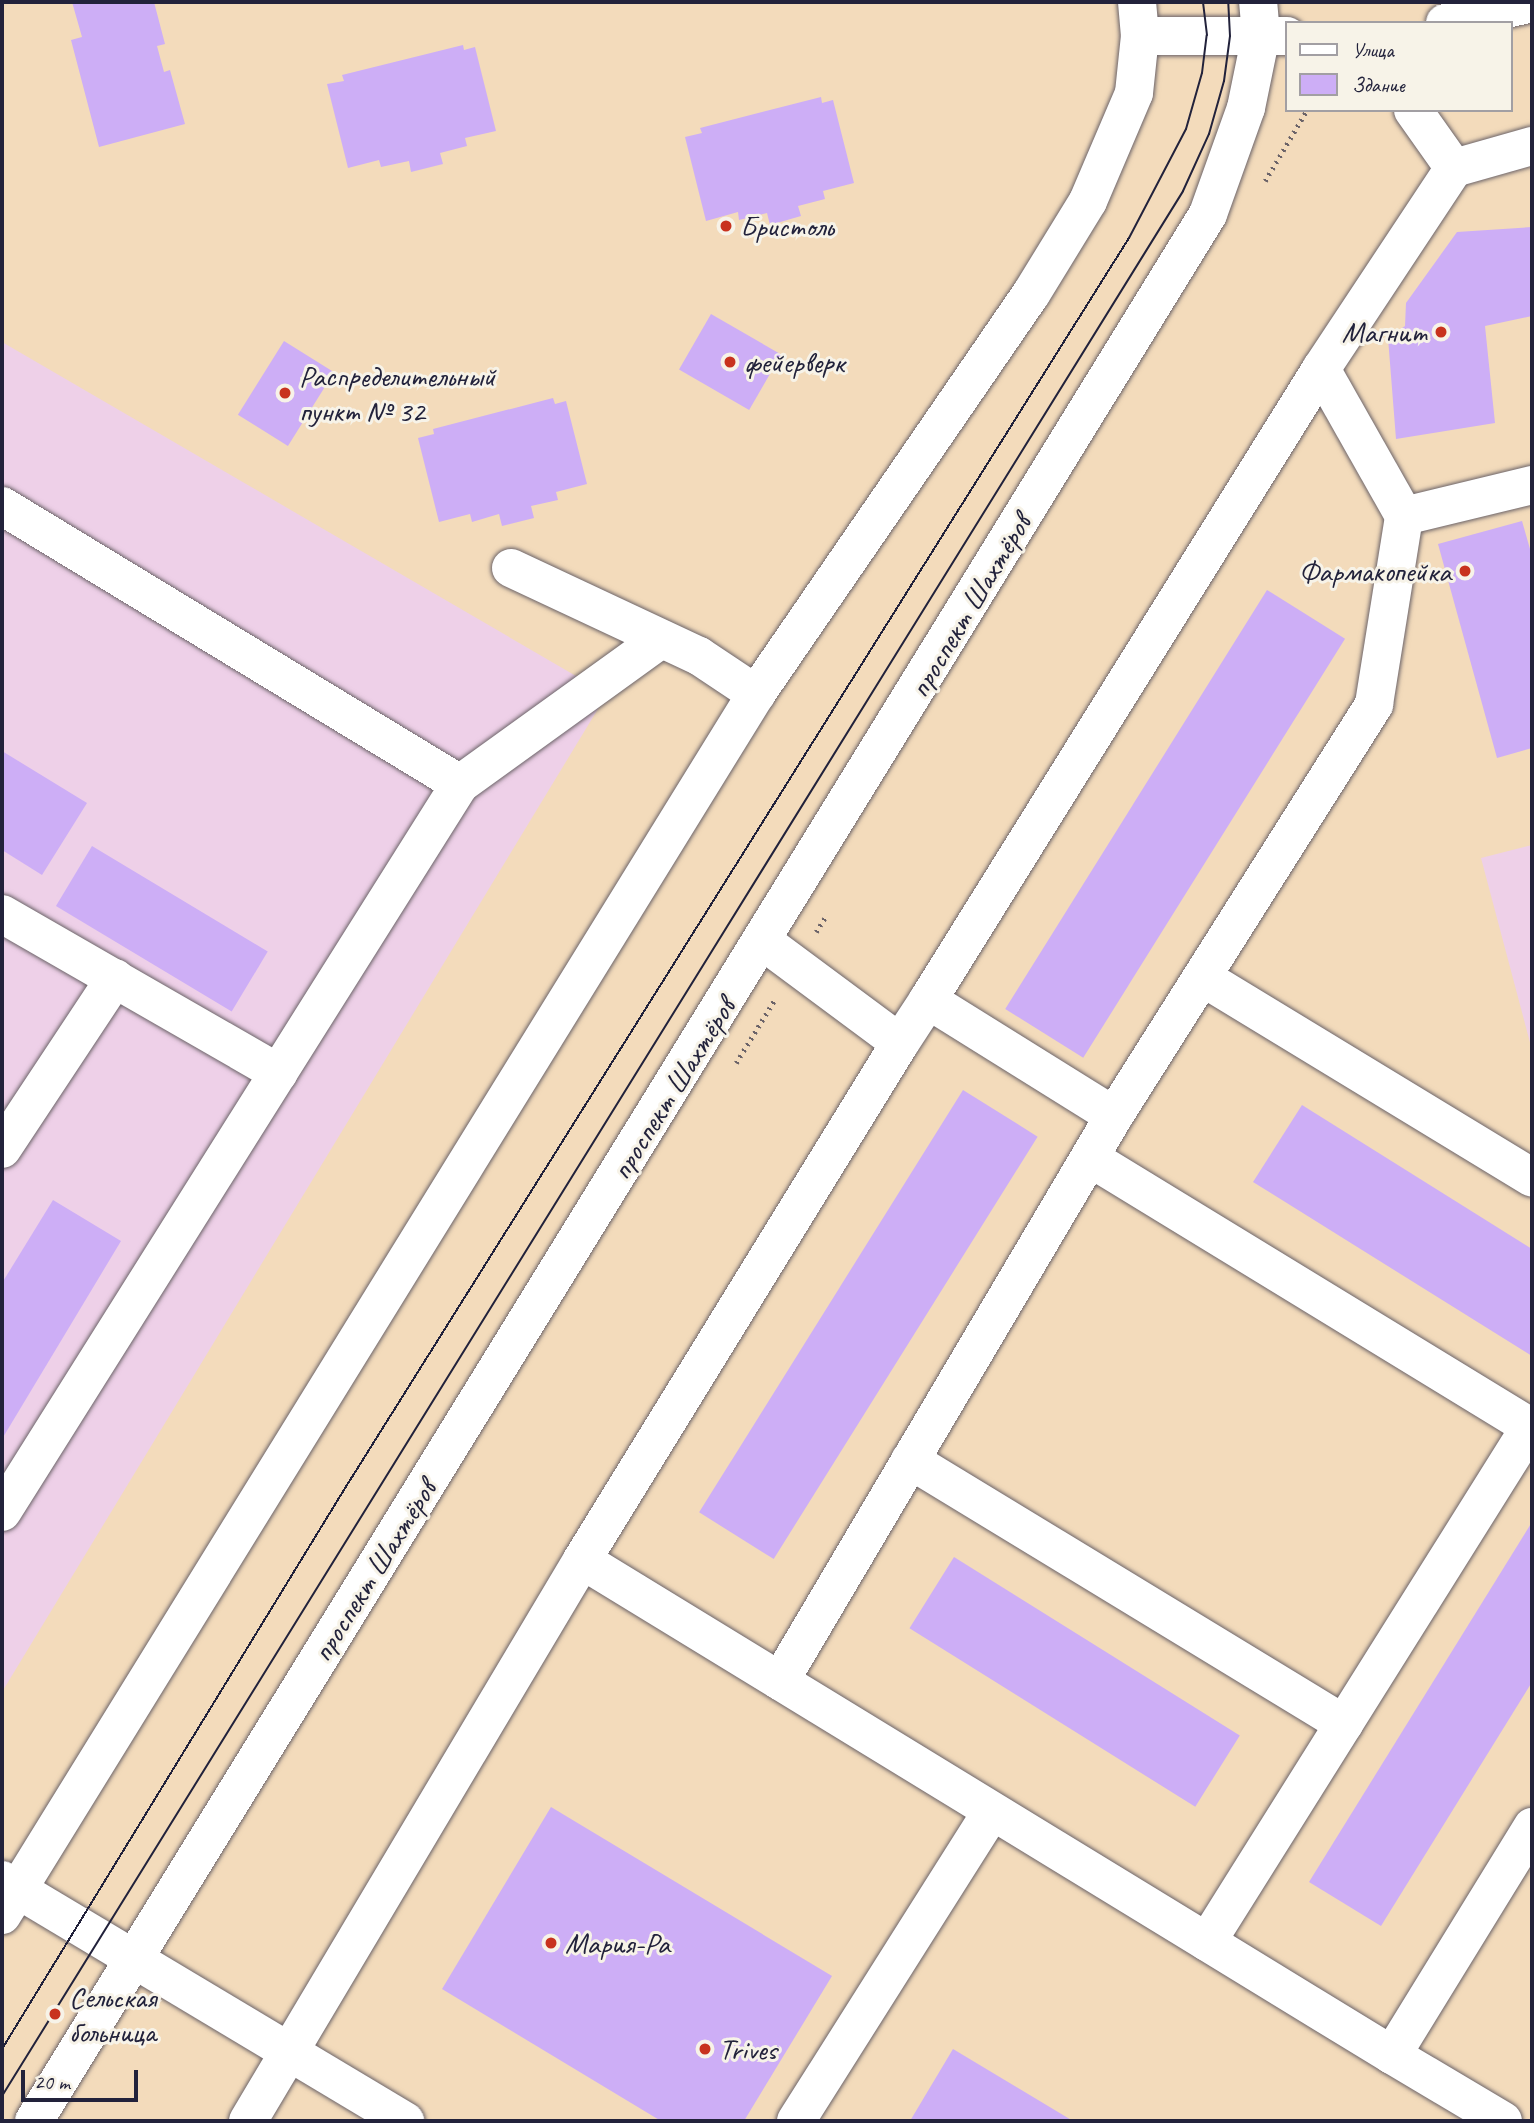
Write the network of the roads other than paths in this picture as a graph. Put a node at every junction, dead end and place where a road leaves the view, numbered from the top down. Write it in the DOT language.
graph roads {
  1 [pos="1532,3"];
  2 [pos="1139,19"];
  3 [pos="1454,21"];
  4 [pos="1269,24"];
  5 [pos="1414,112"];
  6 [pos="1532,146"];
  7 [pos="1454,168"];
  8 [pos="1321,369"];
  9 [pos="1532,485"];
  10 [pos="2,506"];
  11 [pos="1404,516"];
  12 [pos="511,568"];
  13 [pos="661,639"];
  14 [pos="757,694"];
  15 [pos="460,784"];
  16 [pos="2,914"];
  17 [pos="764,942"];
  18 [pos="1202,977"];
  19 [pos="115,978"];
  20 [pos="928,1000"];
  21 [pos="900,1043"];
  22 [pos="279,1073"];
  23 [pos="1114,1116"];
  24 [pos="2,1149"];
  25 [pos="1090,1158"];
  26 [pos="1532,1178"];
  27 [pos="1531,1428"];
  28 [pos="910,1460"];
  29 [pos="2,1512"];
  30 [pos="582,1560"];
  31 [pos="780,1681"];
  32 [pos="1344,1724"];
  33 [pos="991,1812"];
  34 [pos="1531,1832"];
  35 [pos="7,1895"];
  36 [pos="1207,1942"];
  37 [pos="133,1958"];
  38 [pos="292,2052"];
  39 [pos="1392,2055"];
  40 [pos="34,2121"];
  41 [pos="248,2121"];
  42 [pos="405,2121"];
  43 [pos="796,2121"];
  44 [pos="1503,2121"];
  1 -- 3 [label="main road"];
  2 -- 4 [label="main road"];
  2 -- 14 [label="main road"];
  4 -- 17 [label="main road, проспект Шахтёров"];
  5 -- 7 [label="main road"];
  6 -- 7 [label="main road"];
  7 -- 8 [label="main road"];
  8 -- 11 [label="main road"];
  8 -- 20 [label="main road"];
  9 -- 11 [label="main road"];
  10 -- 15 [label="main road"];
  11 -- 18 [label="main road"];
  12 -- 13 [label="main road"];
  13 -- 14 [label="main road"];
  13 -- 15 [label="main road"];
  14 -- 35 [label="main road"];
  15 -- 22 [label="main road"];
  16 -- 19 [label="main road"];
  17 -- 21 [label="main road"];
  17 -- 37 [label="main road, проспект Шахтёров"];
  18 -- 23 [label="main road"];
  18 -- 26 [label="main road"];
  19 -- 22 [label="main road"];
  19 -- 24 [label="main road"];
  20 -- 21 [label="main road"];
  20 -- 23 [label="main road"];
  21 -- 30 [label="main road"];
  22 -- 29 [label="main road"];
  23 -- 25 [label="main road"];
  25 -- 27 [label="main road"];
  25 -- 28 [label="main road"];
  27 -- 32 [label="main road"];
  28 -- 31 [label="main road"];
  28 -- 32 [label="main road"];
  30 -- 31 [label="main road"];
  30 -- 38 [label="main road"];
  31 -- 33 [label="main road"];
  32 -- 36 [label="main road"];
  33 -- 36 [label="main road"];
  33 -- 43 [label="main road"];
  34 -- 39 [label="main road"];
  35 -- 37 [label="main road"];
  36 -- 39 [label="main road"];
  37 -- 38 [label="main road"];
  37 -- 40 [label="main road, проспект Шахтёров"];
  38 -- 41 [label="main road"];
  38 -- 42 [label="main road"];
  39 -- 44 [label="main road"];
}
